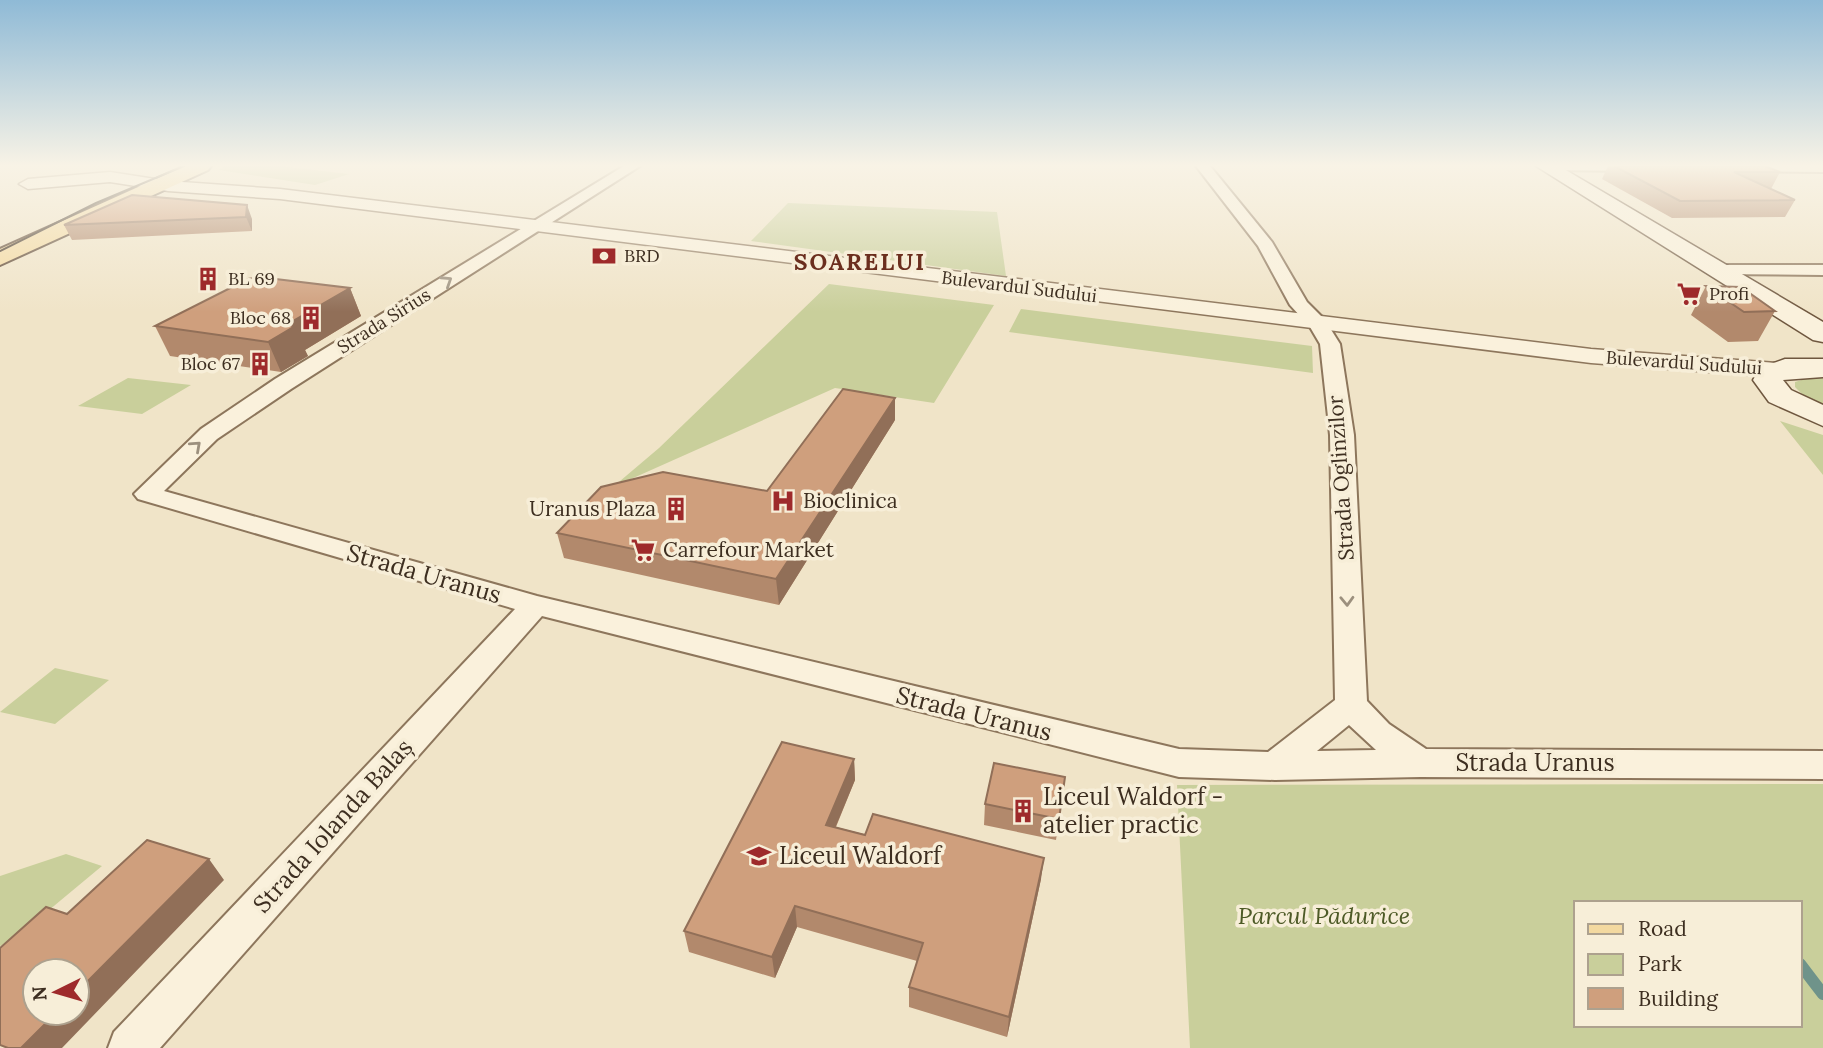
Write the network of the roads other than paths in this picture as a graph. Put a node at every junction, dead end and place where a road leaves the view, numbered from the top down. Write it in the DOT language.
graph roads {
  1 [pos="50,215"];
  2 [pos="80,215"];
  3 [pos="445,215"];
  4 [pos="551,215"];
  5 [pos="1242,215"];
  6 [pos="1627,215"];
  7 [pos="533,226"];
  8 [pos="0,239"];
  9 [pos="0,258"];
  10 [pos="1718,270"];
  11 [pos="1823,270"];
  12 [pos="1797,321"];
  13 [pos="1318,324"];
  14 [pos="1823,334"];
  15 [pos="1794,375"];
  16 [pos="1823,417"];
  17 [pos="147,494"];
  18 [pos="536,605"];
  19 [pos="1350,705"];
  20 [pos="1420,763"];
  21 [pos="1823,765"];
  22 [pos="1275,766"];
  23 [pos="130,1048"];
  1 -- 8 [label="main road"];
  2 -- 9 [label="main road"];
  3 -- 7 [label="street, Bulevardul Sudului"];
  4 -- 7 [label="street, Strada Sirius"];
  5 -- 13 [label="street, Strada Oglinzilor"];
  6 -- 10 [label="main road"];
  7 -- 13 [label="street, Bulevardul Sudului"];
  17 -- 7 [label="street, Strada Sirius, one-way"];
  10 -- 11 [label="street"];
  10 -- 12 [label="main road"];
  12 -- 14 [label="main road"];
  12 -- 15 [label="main road"];
  13 -- 15 [label="street, Bulevardul Sudului"];
  13 -- 19 [label="street, Strada Oglinzilor, one-way"];
  15 -- 16 [label="main road"];
  17 -- 18 [label="street, Strada Uranus"];
  18 -- 22 [label="street, Strada Uranus"];
  18 -- 23 [label="street, Strada Iolanda Balaș"];
  19 -- 20 [label="street"];
  19 -- 22 [label="street"];
  20 -- 21 [label="street, Strada Uranus"];
  20 -- 22 [label="street, Strada Uranus"];
}
